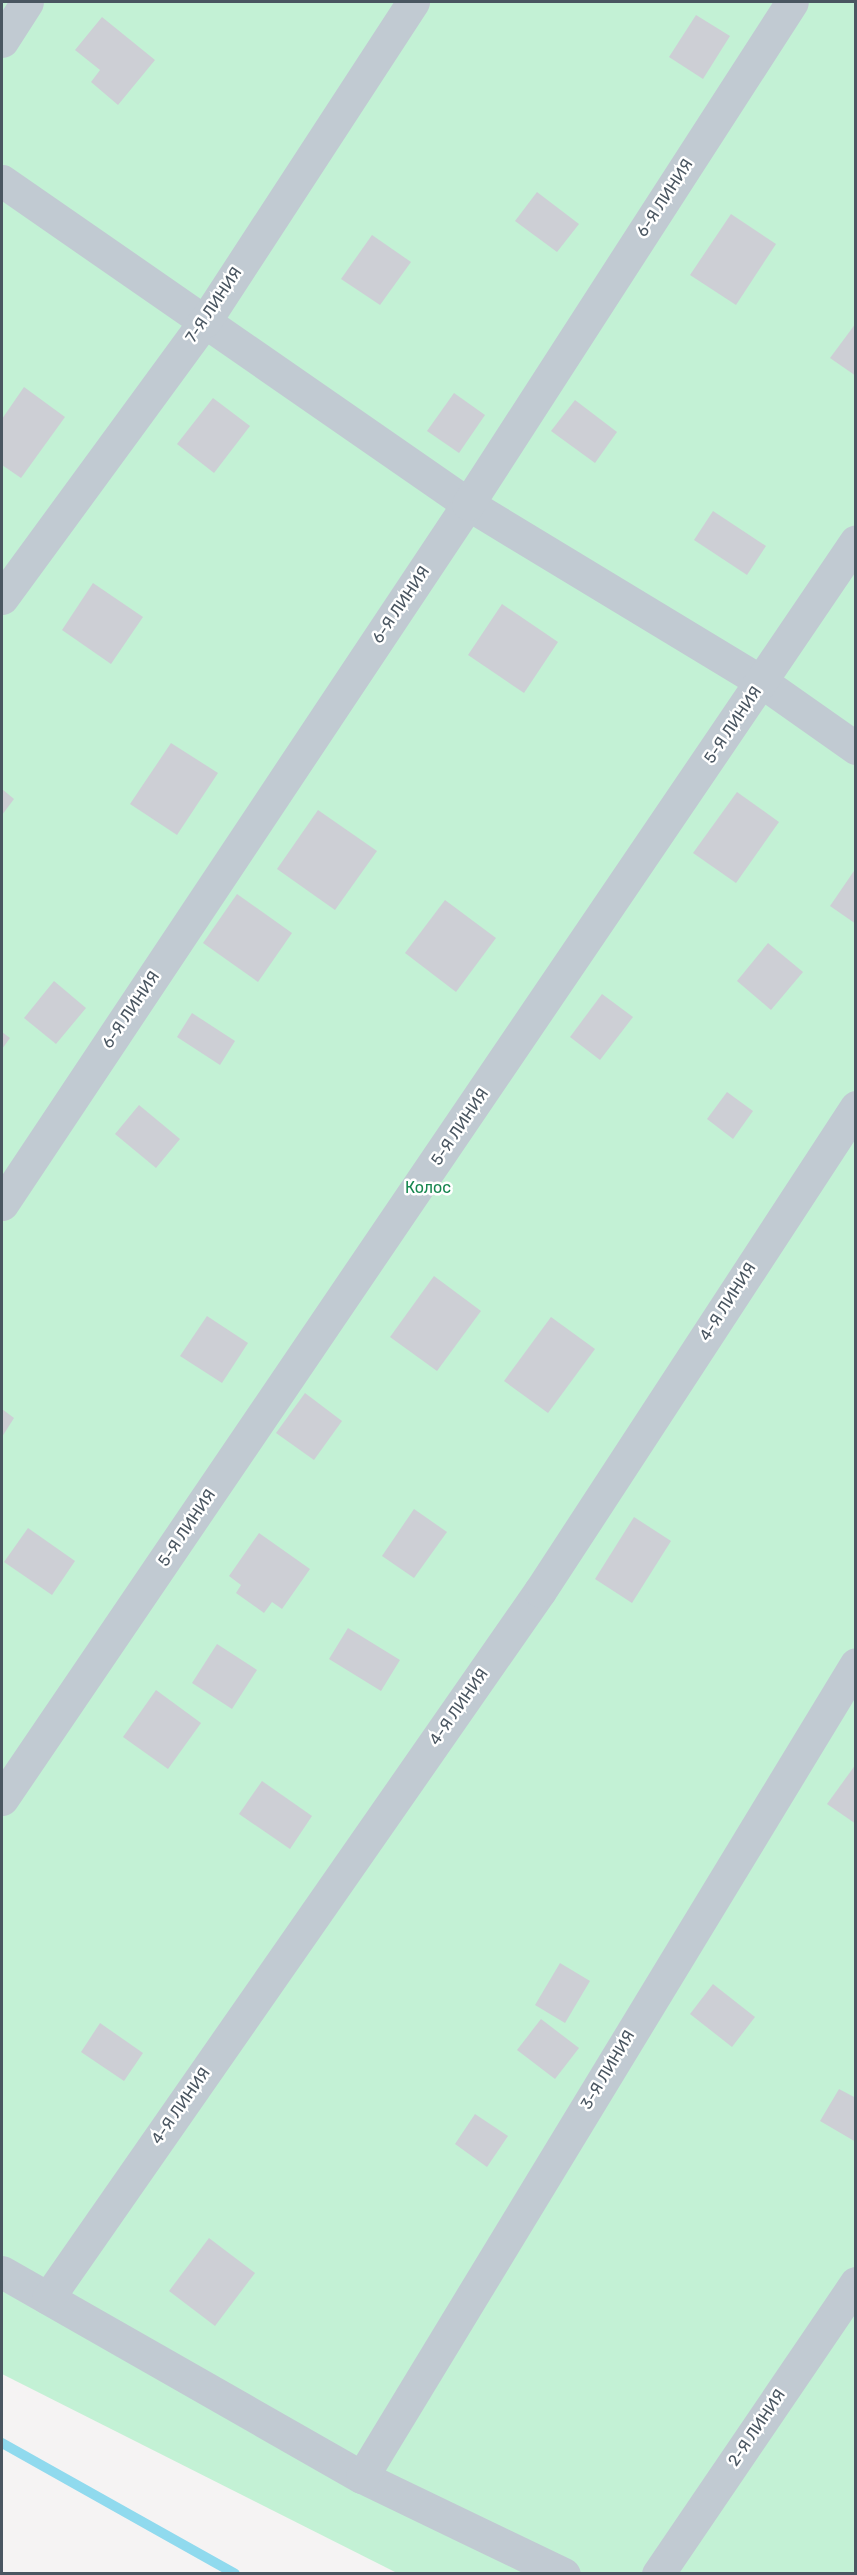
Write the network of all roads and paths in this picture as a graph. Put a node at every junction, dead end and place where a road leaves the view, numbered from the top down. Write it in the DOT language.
graph roads {
  1 [pos="27,2"];
  2 [pos="413,2"];
  3 [pos="792,2"];
  4 [pos="2,41"];
  5 [pos="2,181"];
  6 [pos="205,321"];
  7 [pos="468,504"];
  8 [pos="855,541"];
  9 [pos="2,598"];
  10 [pos="762,682"];
  11 [pos="855,748"];
  12 [pos="855,1107"];
  13 [pos="2,1204"];
  14 [pos="855,1664"];
  15 [pos="2,1799"];
  16 [pos="2,2272"];
  17 [pos="855,2283"];
  18 [pos="48,2298"];
  19 [pos="362,2477"];
  20 [pos="564,2574"];
  21 [pos="658,2574"];
  1 -- 4 [label="street"];
  2 -- 6 [label="street, 7-Я ЛИНИЯ"];
  3 -- 7 [label="street, 6-Я ЛИНИЯ"];
  5 -- 6 [label="street"];
  6 -- 7 [label="street"];
  6 -- 9 [label="street, 7-Я ЛИНИЯ"];
  7 -- 10 [label="street"];
  7 -- 13 [label="street, 6-Я ЛИНИЯ"];
  8 -- 10 [label="street, 5-Я ЛИНИЯ"];
  10 -- 11 [label="street"];
  10 -- 15 [label="street, 5-Я ЛИНИЯ"];
  12 -- 18 [label="street, 4-Я ЛИНИЯ"];
  14 -- 19 [label="street, 3-Я ЛИНИЯ"];
  16 -- 18 [label="street"];
  17 -- 21 [label="street, 2-Я ЛИНИЯ"];
  18 -- 19 [label="street"];
  19 -- 20 [label="street"];
}
